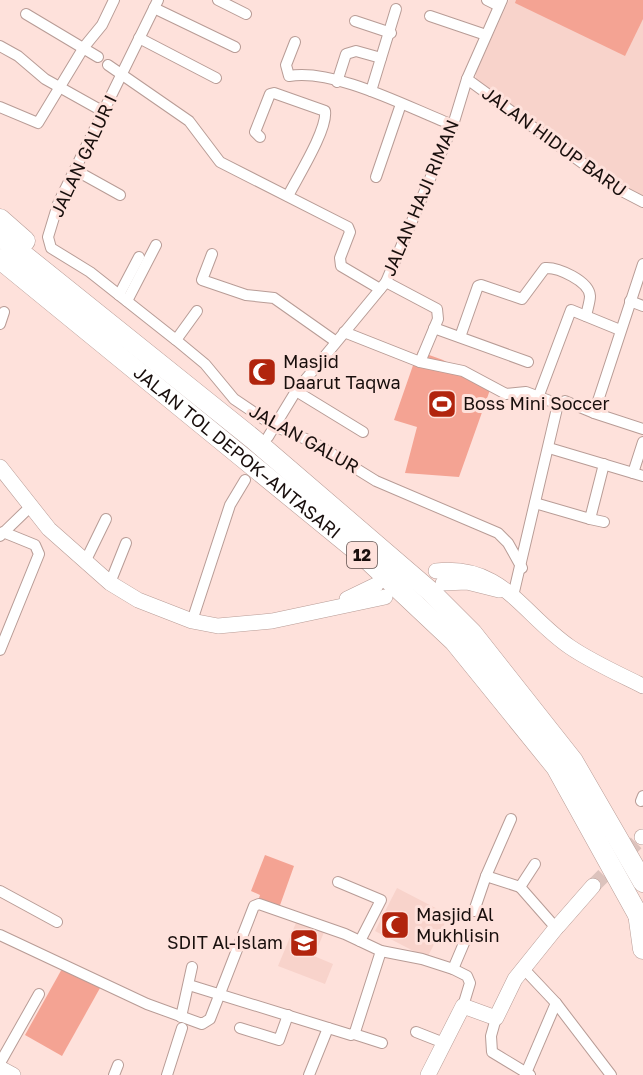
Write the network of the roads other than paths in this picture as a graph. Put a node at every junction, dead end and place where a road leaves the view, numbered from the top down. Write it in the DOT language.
graph roads {
  1 [pos="114,0"];
  2 [pos="218,0"];
  3 [pos="487,0"];
  4 [pos="500,3"];
  5 [pos="156,4"];
  6 [pos="396,9"];
  7 [pos="26,14"];
  8 [pos="246,14"];
  9 [pos="430,16"];
  10 [pos="355,21"];
  11 [pos="391,33"];
  12 [pos="486,35"];
  13 [pos="139,38"];
  14 [pos="295,42"];
  15 [pos="0,46"];
  16 [pos="84,47"];
  17 [pos="235,47"];
  18 [pos="98,57"];
  19 [pos="381,58"];
  20 [pos="108,65"];
  21 [pos="122,75"];
  22 [pos="216,78"];
  23 [pos="466,79"];
  24 [pos="337,82"];
  25 [pos="61,85"];
  26 [pos="371,91"];
  27 [pos="401,104"];
  28 [pos="0,106"];
  29 [pos="104,112"];
  30 [pos="453,125"];
  31 [pos="260,137"];
  32 [pos="75,170"];
  33 [pos="376,177"];
  34 [pos="120,195"];
  35 [pos="288,196"];
  36 [pos="643,202"];
  37 [pos="0,219"];
  38 [pos="0,236"];
  39 [pos="48,237"];
  40 [pos="156,245"];
  41 [pos="212,254"];
  42 [pos="139,257"];
  43 [pos="0,260"];
  44 [pos="643,264"];
  45 [pos="383,285"];
  46 [pos="124,298"];
  47 [pos="630,301"];
  48 [pos="83,303"];
  49 [pos="643,306"];
  50 [pos="197,311"];
  51 [pos="4,312"];
  52 [pos="586,316"];
  53 [pos="0,324"];
  54 [pos="434,328"];
  55 [pos="620,330"];
  56 [pos="344,332"];
  57 [pos="460,337"];
  58 [pos="176,340"];
  59 [pos="336,341"];
  60 [pos="420,362"];
  61 [pos="528,362"];
  62 [pos="296,391"];
  63 [pos="539,395"];
  64 [pos="558,404"];
  65 [pos="594,413"];
  66 [pos="274,426"];
  67 [pos="643,429"];
  68 [pos="363,432"];
  69 [pos="268,437"];
  70 [pos="643,442"];
  71 [pos="549,448"];
  72 [pos="604,464"];
  73 [pos="0,467"];
  74 [pos="638,475"];
  75 [pos="245,480"];
  76 [pos="535,503"];
  77 [pos="30,507"];
  78 [pos="106,519"];
  79 [pos="590,519"];
  80 [pos="604,522"];
  81 [pos="1,534"];
  82 [pos="126,543"];
  83 [pos="85,562"];
  84 [pos="522,568"];
  85 [pos="440,577"];
  86 [pos="110,584"];
  87 [pos="380,591"];
  88 [pos="509,594"];
  89 [pos="192,621"];
  90 [pos="0,650"];
  91 [pos="643,686"];
  92 [pos="512,819"];
  93 [pos="535,864"];
  94 [pos="486,876"];
  95 [pos="338,882"];
  96 [pos="643,882"];
  97 [pos="593,886"];
  98 [pos="520,887"];
  99 [pos="0,891"];
  100 [pos="474,910"];
  101 [pos="640,918"];
  102 [pos="57,922"];
  103 [pos="557,927"];
  104 [pos="0,935"];
  105 [pos="467,936"];
  106 [pos="360,941"];
  107 [pos="643,949"];
  108 [pos="381,951"];
  109 [pos="192,967"];
  110 [pos="523,968"];
  111 [pos="453,969"];
  112 [pos="189,985"];
  113 [pos="39,993"];
  114 [pos="221,996"];
  115 [pos="556,1003"];
  116 [pos="463,1006"];
  117 [pos="288,1015"];
  118 [pos="496,1018"];
  119 [pos="183,1021"];
  120 [pos="240,1028"];
  121 [pos="328,1028"];
  122 [pos="416,1032"];
  123 [pos="355,1033"];
  124 [pos="382,1043"];
  125 [pos="444,1043"];
  126 [pos="1,1059"];
  127 [pos="432,1074"];
  128 [pos="528,1074"];
  129 [pos="13,1075"];
  130 [pos="167,1075"];
  131 [pos="309,1075"];
  132 [pos="611,1075"];
  1 -- 16 [label="street"];
  2 -- 8 [label="street"];
  3 -- 4 [label="street"];
  4 -- 12 [label="street, JALAN HAJI RIMAN"];
  5 -- 13 [label="street, JALAN GALUR I"];
  5 -- 17 [label="street"];
  6 -- 11 [label="street"];
  7 -- 16 [label="street"];
  9 -- 12 [label="street"];
  10 -- 11 [label="street"];
  11 -- 19 [label="street"];
  12 -- 23 [label="street, JALAN HAJI RIMAN"];
  13 -- 21 [label="street, JALAN GALUR I"];
  13 -- 22 [label="street"];
  14 -- 24 [label="street"];
  15 -- 25 [label="street"];
  16 -- 18 [label="street"];
  16 -- 25 [label="street"];
  19 -- 24 [label="street"];
  19 -- 26 [label="street"];
  20 -- 21 [label="street"];
  21 -- 29 [label="street, JALAN GALUR I"];
  21 -- 35 [label="street"];
  23 -- 30 [label="street, JALAN HAJI RIMAN"];
  23 -- 36 [label="street, JALAN HIDUP BARU"];
  24 -- 26 [label="street"];
  25 -- 28 [label="street"];
  25 -- 29 [label="street"];
  26 -- 27 [label="street"];
  27 -- 30 [label="street"];
  27 -- 33 [label="street"];
  29 -- 32 [label="street, JALAN GALUR I"];
  30 -- 45 [label="street, JALAN HAJI RIMAN"];
  31 -- 35 [label="street"];
  32 -- 34 [label="street"];
  32 -- 39 [label="street, JALAN GALUR I"];
  35 -- 45 [label="street"];
  37 -- 48 [label="highway"];
  38 -- 48 [label="highway, JALAN TOL DEPOK–ANTASARI / 12"];
  39 -- 46 [label="street, JALAN GALUR"];
  40 -- 46 [label="street"];
  41 -- 59 [label="street"];
  42 -- 46 [label="street"];
  43 -- 101 [label="highway, JALAN TOL DEPOK–ANTASARI / 12"];
  44 -- 47 [label="street"];
  45 -- 54 [label="street"];
  45 -- 56 [label="street, JALAN HAJI RIMAN"];
  46 -- 58 [label="street, JALAN GALUR"];
  47 -- 49 [label="street"];
  47 -- 55 [label="street"];
  48 -- 96 [label="highway, JALAN TOL DEPOK–ANTASARI / 12"];
  50 -- 58 [label="street"];
  51 -- 53 [label="street"];
  52 -- 55 [label="street"];
  52 -- 57 [label="street"];
  52 -- 63 [label="street"];
  54 -- 57 [label="street"];
  54 -- 60 [label="street"];
  55 -- 65 [label="street"];
  56 -- 59 [label="street, JALAN HAJI RIMAN"];
  56 -- 60 [label="street"];
  57 -- 61 [label="street"];
  58 -- 66 [label="street, JALAN GALUR"];
  59 -- 62 [label="street, JALAN HAJI RIMAN"];
  60 -- 63 [label="street"];
  62 -- 66 [label="street, JALAN HAJI RIMAN"];
  62 -- 68 [label="street"];
  63 -- 64 [label="street"];
  64 -- 65 [label="street"];
  64 -- 71 [label="street"];
  65 -- 67 [label="street"];
  66 -- 69 [label="street, JALAN HAJI RIMAN"];
  66 -- 84 [label="street, JALAN GALUR"];
  70 -- 74 [label="street"];
  71 -- 72 [label="street"];
  71 -- 76 [label="street"];
  72 -- 74 [label="street"];
  72 -- 79 [label="street"];
  73 -- 77 [label="street"];
  75 -- 89 [label="street"];
  76 -- 79 [label="street"];
  76 -- 84 [label="street"];
  77 -- 81 [label="street"];
  77 -- 83 [label="street"];
  78 -- 83 [label="street"];
  79 -- 80 [label="street"];
  81 -- 90 [label="street"];
  82 -- 86 [label="street"];
  83 -- 86 [label="street"];
  84 -- 88 [label="street"];
  85 -- 88 [label="street"];
  86 -- 89 [label="street"];
  87 -- 89 [label="street"];
  88 -- 91 [label="street"];
  92 -- 94 [label="street"];
  93 -- 98 [label="street"];
  94 -- 98 [label="street"];
  94 -- 100 [label="street"];
  95 -- 106 [label="street"];
  97 -- 103 [label="street"];
  98 -- 103 [label="street"];
  99 -- 102 [label="street"];
  101 -- 107 [label="highway"];
  103 -- 110 [label="street"];
  104 -- 119 [label="street"];
  105 -- 111 [label="street"];
  106 -- 108 [label="street"];
  106 -- 114 [label="street"];
  108 -- 111 [label="street"];
  108 -- 123 [label="street"];
  109 -- 112 [label="street"];
  110 -- 115 [label="street"];
  110 -- 118 [label="street"];
  111 -- 116 [label="street"];
  112 -- 114 [label="street"];
  112 -- 119 [label="street"];
  113 -- 126 [label="street"];
  114 -- 117 [label="street"];
  114 -- 119 [label="street"];
  115 -- 128 [label="street"];
  115 -- 132 [label="street"];
  116 -- 118 [label="street"];
  116 -- 125 [label="street"];
  117 -- 120 [label="street"];
  117 -- 121 [label="street"];
  118 -- 128 [label="street"];
  119 -- 130 [label="street"];
  121 -- 123 [label="street"];
  121 -- 131 [label="street"];
  122 -- 125 [label="street"];
  123 -- 124 [label="street"];
  125 -- 127 [label="street"];
  126 -- 129 [label="street"];
}
